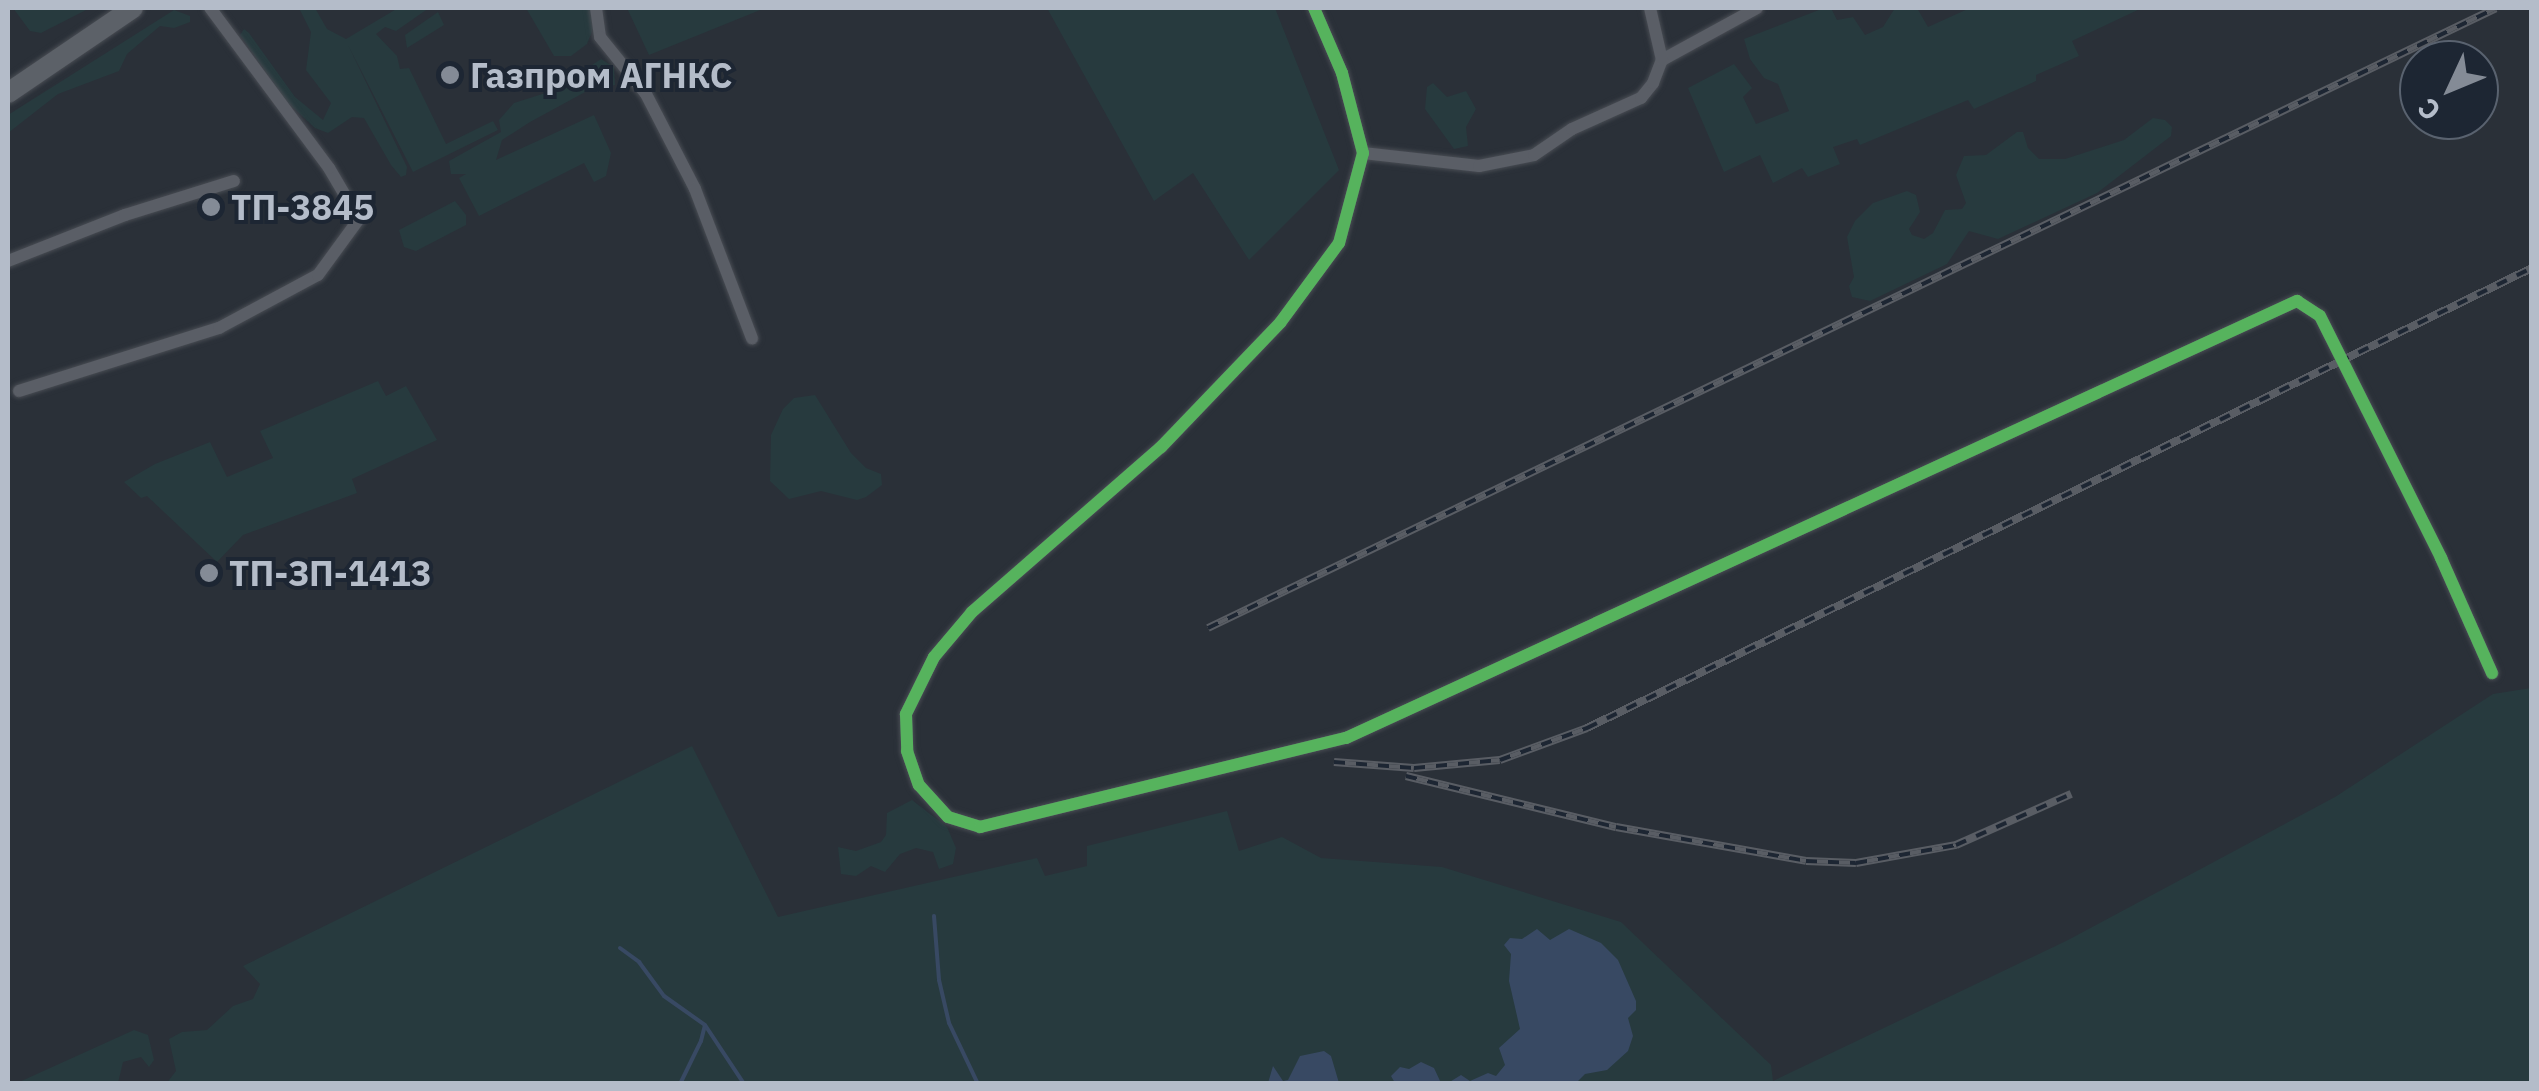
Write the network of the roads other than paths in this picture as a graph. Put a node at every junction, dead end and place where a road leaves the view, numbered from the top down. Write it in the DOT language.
graph roads {
  1 [pos="133,8"];
  2 [pos="210,8"];
  3 [pos="596,8"];
  4 [pos="1314,8"];
  5 [pos="1650,8"];
  6 [pos="1757,8"];
  7 [pos="1662,60"];
  8 [pos="8,93"];
  9 [pos="1363,153"];
  10 [pos="234,182"];
  11 [pos="8,261"];
  12 [pos="752,338"];
  13 [pos="19,391"];
  14 [pos="2492,673"];
  1 -- 8 [label="main road"];
  2 -- 13 [label="street"];
  3 -- 12 [label="street"];
  4 -- 9 [label="street"];
  5 -- 7 [label="street"];
  6 -- 7 [label="street"];
  7 -- 9 [label="street"];
  9 -- 14 [label="street"];
  10 -- 11 [label="street"];
}
